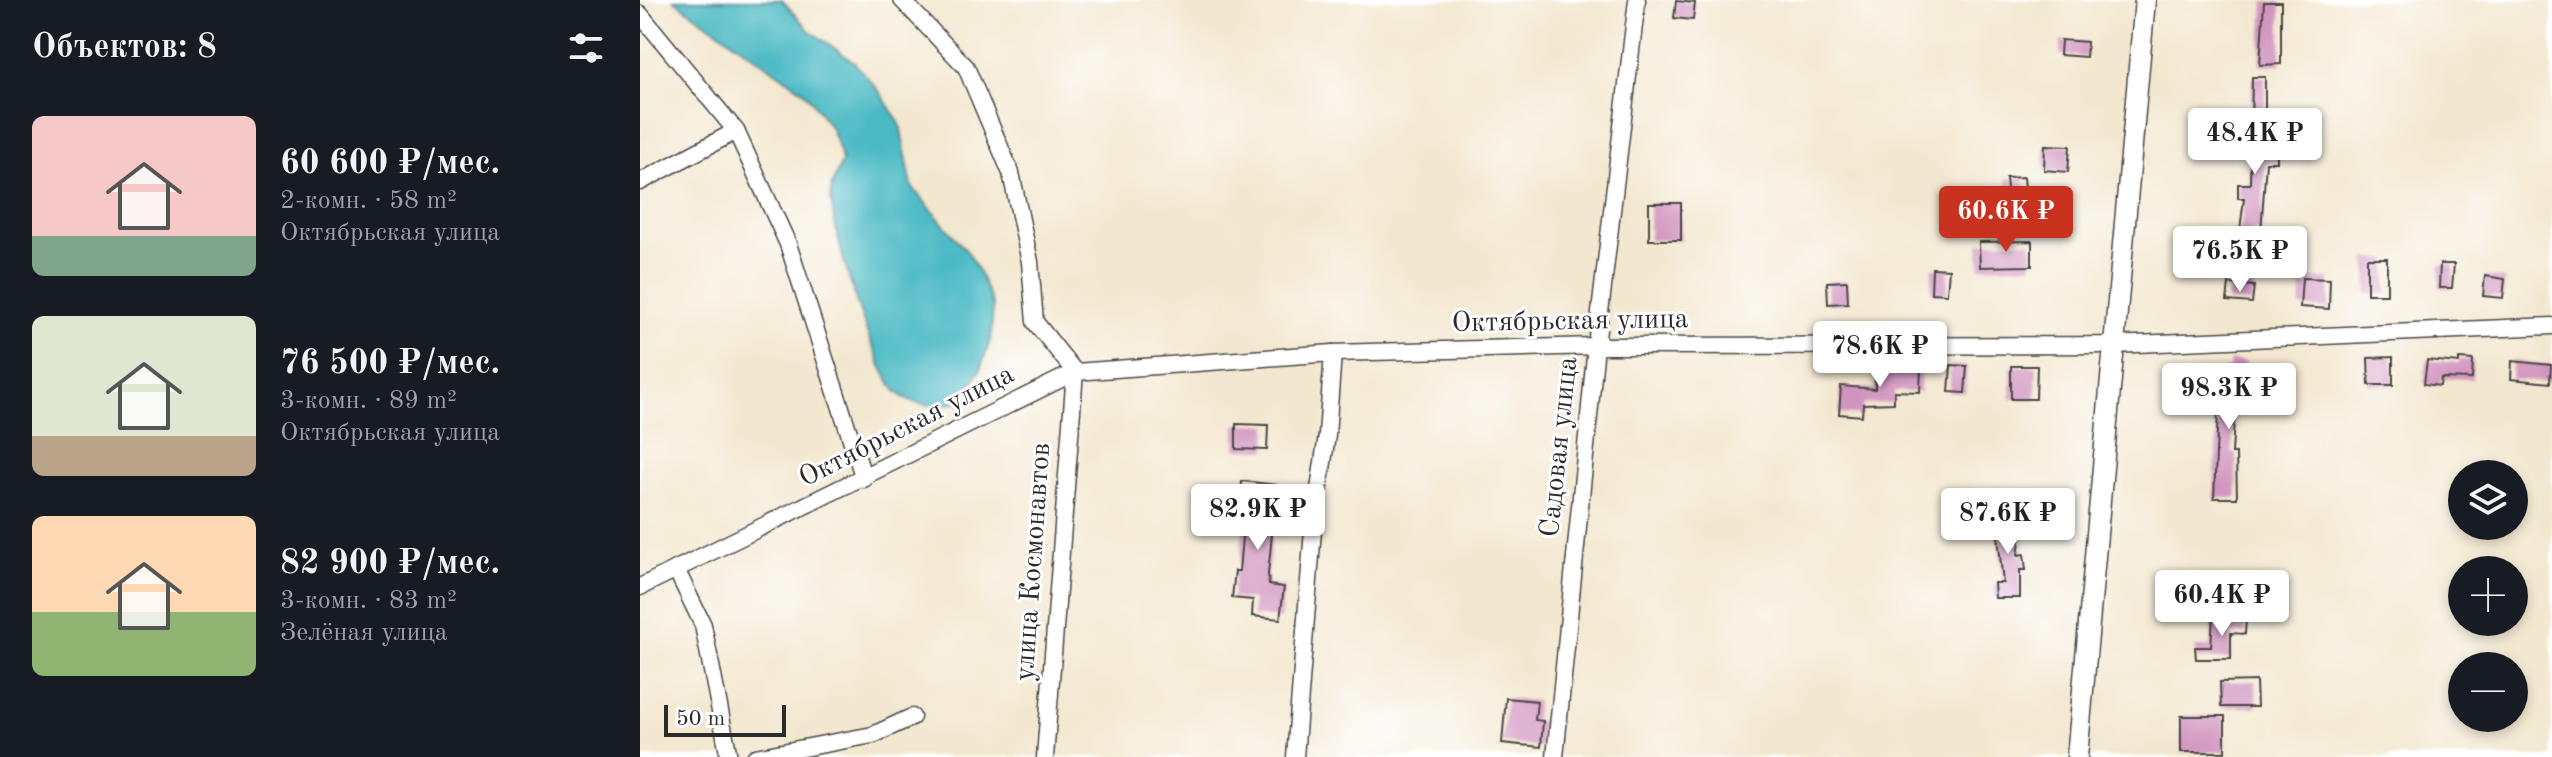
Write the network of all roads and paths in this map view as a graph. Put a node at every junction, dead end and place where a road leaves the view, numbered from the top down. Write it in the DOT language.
graph roads {
  1 [pos="902,0"];
  2 [pos="1637,0"];
  3 [pos="2145,0"];
  4 [pos="640,14"];
  5 [pos="736,131"];
  6 [pos="640,182"];
  7 [pos="2552,326"];
  8 [pos="2113,345"];
  9 [pos="1596,346"];
  10 [pos="1333,353"];
  11 [pos="1075,372"];
  12 [pos="864,479"];
  13 [pos="676,569"];
  14 [pos="640,587"];
  15 [pos="912,717"];
  16 [pos="729,757"];
  17 [pos="755,757"];
  18 [pos="1045,757"];
  19 [pos="1295,757"];
  20 [pos="1555,757"];
  21 [pos="2077,757"];
  1 -- 11 [label="street"];
  2 -- 9 [label="street, Садовая улица"];
  3 -- 8 [label="street"];
  4 -- 5 [label="street"];
  5 -- 6 [label="street"];
  5 -- 12 [label="street"];
  7 -- 8 [label="street, Октябрьская улица"];
  8 -- 9 [label="street, Октябрьская улица"];
  8 -- 21 [label="street"];
  9 -- 10 [label="street, Октябрьская улица"];
  9 -- 20 [label="street, Садовая улица"];
  10 -- 11 [label="street, Октябрьская улица"];
  10 -- 19 [label="street"];
  11 -- 12 [label="street, Октябрьская улица"];
  11 -- 18 [label="street, улица Космонавтов"];
  12 -- 13 [label="street, Октябрьская улица"];
  13 -- 14 [label="street, Октябрьская улица"];
  13 -- 16 [label="street"];
  15 -- 17 [label="street"];
}
